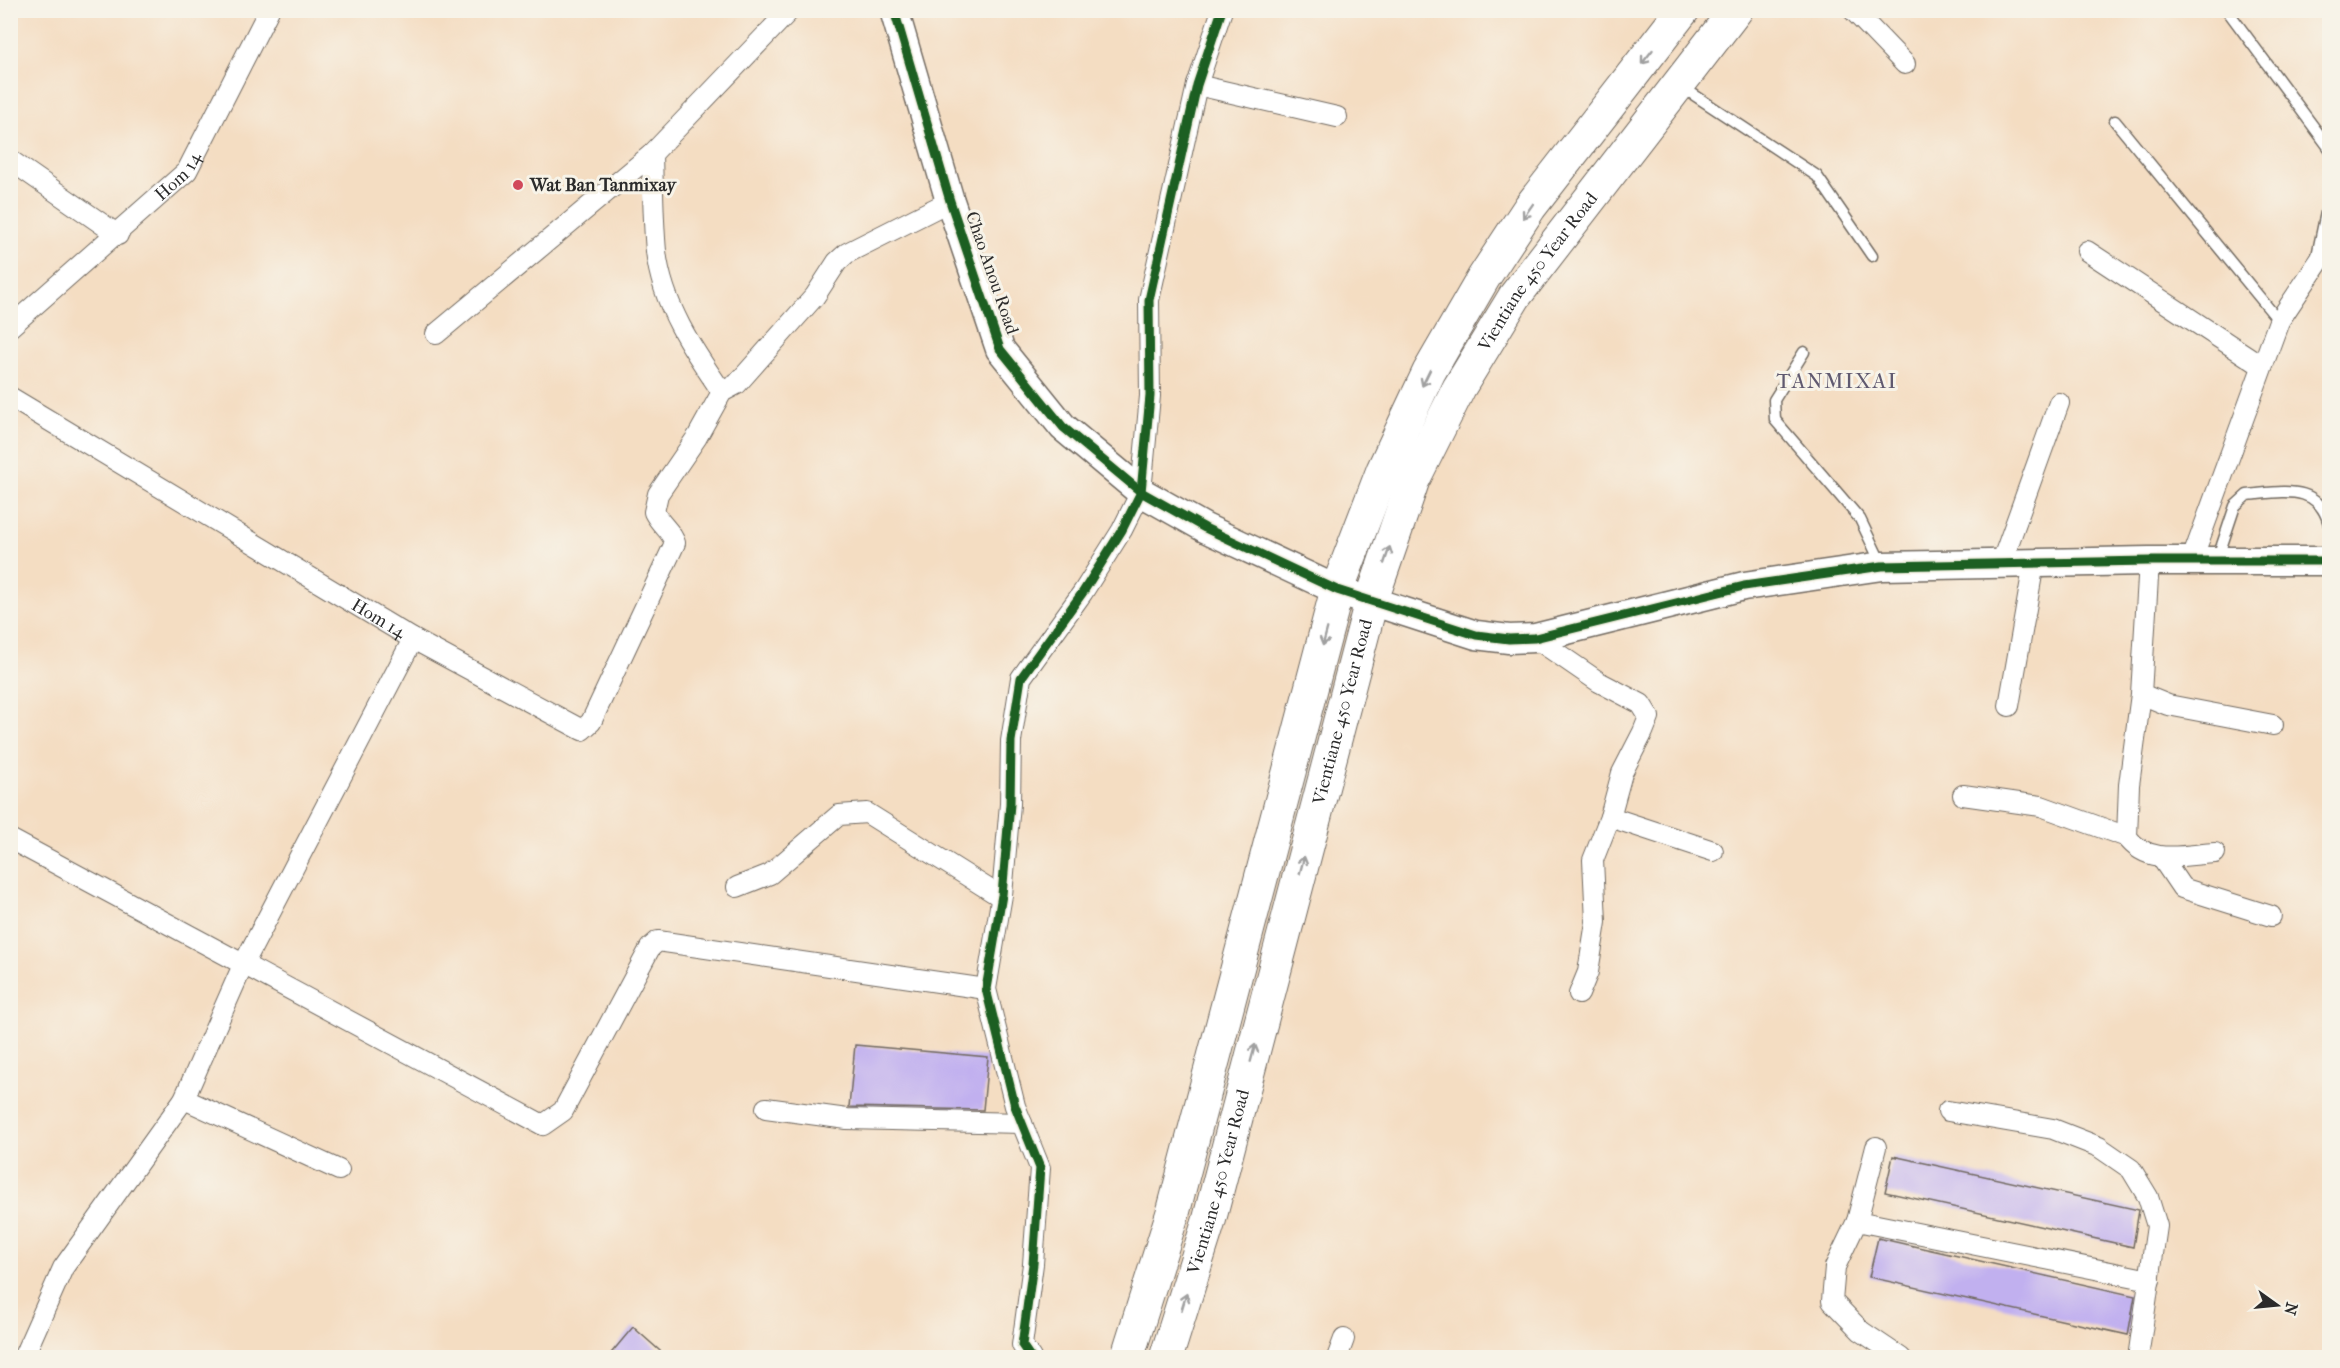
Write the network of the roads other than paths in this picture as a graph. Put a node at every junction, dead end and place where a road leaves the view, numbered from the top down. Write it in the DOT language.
graph roads {
  1 [pos="269,10"];
  2 [pos="790,10"];
  3 [pos="894,10"];
  4 [pos="1222,10"];
  5 [pos="1683,10"];
  6 [pos="1736,10"];
  7 [pos="1853,10"];
  8 [pos="2227,10"];
  9 [pos="1905,64"];
  10 [pos="1197,85"];
  11 [pos="1679,85"];
  12 [pos="1337,117"];
  13 [pos="2115,122"];
  14 [pos="2330,149"];
  15 [pos="652,154"];
  16 [pos="10,160"];
  17 [pos="2330,194"];
  18 [pos="950,201"];
  19 [pos="118,235"];
  20 [pos="2330,245"];
  21 [pos="2087,251"];
  22 [pos="1872,256"];
  23 [pos="2315,265"];
  24 [pos="2279,321"];
  25 [pos="10,327"];
  26 [pos="436,334"];
  27 [pos="1804,352"];
  28 [pos="2262,366"];
  29 [pos="722,393"];
  30 [pos="10,397"];
  31 [pos="2060,403"];
  32 [pos="1141,492"];
  33 [pos="2330,528"];
  34 [pos="2149,561"];
  35 [pos="2330,561"];
  36 [pos="2204,562"];
  37 [pos="2034,563"];
  38 [pos="2001,564"];
  39 [pos="1882,566"];
  40 [pos="1337,590"];
  41 [pos="1371,602"];
  42 [pos="1535,638"];
  43 [pos="412,639"];
  44 [pos="2141,694"];
  45 [pos="2009,706"];
  46 [pos="2273,724"];
  47 [pos="1963,795"];
  48 [pos="1610,817"];
  49 [pos="2127,837"];
  50 [pos="10,839"];
  51 [pos="1713,851"];
  52 [pos="2215,853"];
  53 [pos="2161,857"];
  54 [pos="737,887"];
  55 [pos="1001,897"];
  56 [pos="2271,916"];
  57 [pos="243,965"];
  58 [pos="986,989"];
  59 [pos="1579,994"];
  60 [pos="184,1100"];
  61 [pos="766,1108"];
  62 [pos="1948,1111"];
  63 [pos="1022,1123"];
  64 [pos="1876,1147"];
  65 [pos="339,1170"];
  66 [pos="1857,1221"];
  67 [pos="2150,1280"];
  68 [pos="1344,1339"];
  69 [pos="22,1358"];
  70 [pos="1031,1358"];
  71 [pos="1127,1358"];
  72 [pos="1166,1358"];
  73 [pos="1337,1358"];
  74 [pos="1901,1358"];
  75 [pos="2138,1358"];
  1 -- 19 [label="street, Hom 14"];
  2 -- 15 [label="street"];
  3 -- 18 [label="street, Chao Anou Road"];
  4 -- 10 [label="street"];
  5 -- 40 [label="highway, Vientiane 450 Year Road, one-way"];
  6 -- 11 [label="highway, Vientiane 450 Year Road"];
  7 -- 9 [label="street"];
  8 -- 14 [label="lane"];
  10 -- 12 [label="street"];
  10 -- 32 [label="street"];
  11 -- 22 [label="lane"];
  41 -- 11 [label="highway, Vientiane 450 Year Road, one-way"];
  13 -- 24 [label="lane"];
  15 -- 26 [label="street"];
  15 -- 29 [label="street"];
  16 -- 19 [label="street"];
  17 -- 23 [label="lane"];
  18 -- 29 [label="street"];
  18 -- 32 [label="street, Chao Anou Road"];
  19 -- 25 [label="street, Hom 14"];
  20 -- 23 [label="street"];
  21 -- 28 [label="street"];
  23 -- 24 [label="street"];
  24 -- 28 [label="street"];
  27 -- 39 [label="lane"];
  28 -- 36 [label="street"];
  29 -- 43 [label="street, Hom 14"];
  30 -- 43 [label="street, Hom 14"];
  31 -- 38 [label="street"];
  32 -- 40 [label="street, Chao Anou Road"];
  32 -- 55 [label="street"];
  33 -- 36 [label="lane"];
  34 -- 36 [label="street, Chao Anou Road"];
  34 -- 37 [label="street, Chao Anou Road"];
  34 -- 44 [label="street"];
  35 -- 36 [label="street, Chao Anou Road"];
  37 -- 38 [label="street, Chao Anou Road"];
  37 -- 45 [label="street"];
  38 -- 39 [label="street, Chao Anou Road"];
  39 -- 42 [label="street, Chao Anou Road"];
  40 -- 41 [label="street, Chao Anou Road"];
  40 -- 71 [label="highway, Vientiane 450 Year Road, one-way"];
  41 -- 42 [label="street, Chao Anou Road"];
  72 -- 41 [label="highway, Vientiane 450 Year Road, one-way"];
  42 -- 48 [label="street"];
  43 -- 57 [label="street"];
  44 -- 46 [label="street"];
  44 -- 49 [label="street"];
  47 -- 49 [label="street"];
  48 -- 51 [label="street"];
  48 -- 59 [label="street"];
  49 -- 53 [label="street"];
  50 -- 57 [label="street"];
  52 -- 53 [label="street"];
  53 -- 56 [label="street"];
  54 -- 55 [label="street"];
  55 -- 58 [label="street"];
  57 -- 58 [label="street"];
  57 -- 60 [label="street"];
  58 -- 63 [label="street"];
  60 -- 65 [label="street"];
  60 -- 69 [label="street"];
  61 -- 63 [label="street"];
  62 -- 67 [label="street"];
  63 -- 70 [label="street"];
  64 -- 66 [label="street"];
  66 -- 67 [label="street"];
  66 -- 74 [label="street"];
  67 -- 75 [label="street"];
  68 -- 73 [label="street"];
}
